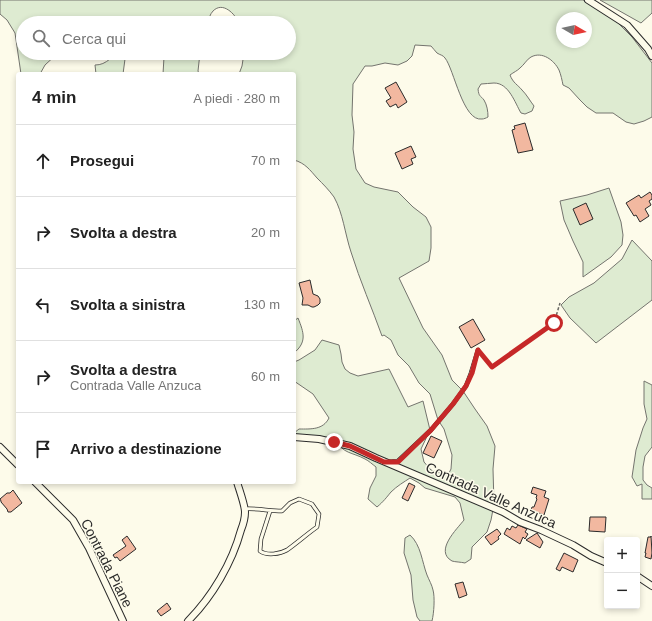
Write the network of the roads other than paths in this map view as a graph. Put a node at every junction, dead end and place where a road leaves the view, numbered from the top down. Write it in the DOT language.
graph roads {
  1 [pos="588,0"];
  2 [pos="652,56"];
  3 [pos="478,350"];
  4 [pos="296,437"];
  5 [pos="0,447"];
  6 [pos="384,462"];
  7 [pos="16,463"];
  8 [pos="37,484"];
  9 [pos="238,484"];
  10 [pos="244,509"];
  11 [pos="270,511"];
  12 [pos="604,562"];
  13 [pos="640,578"];
  14 [pos="652,586"];
  15 [pos="123,621"];
  16 [pos="188,621"];
  1 -- 2 [label="street"];
  3 -- 6 [label="lane"];
  4 -- 6 [label="street, Contrada Valle Anzuca"];
  5 -- 7 [label="street"];
  6 -- 12 [label="street, Contrada Valle Anzuca"];
  8 -- 15 [label="street, Contrada Piane"];
  9 -- 10 [label="street"];
  10 -- 11 [label="lane"];
  10 -- 16 [label="street"];
  11 -- 11 [label="lane"];
  13 -- 14 [label="street"];
}
